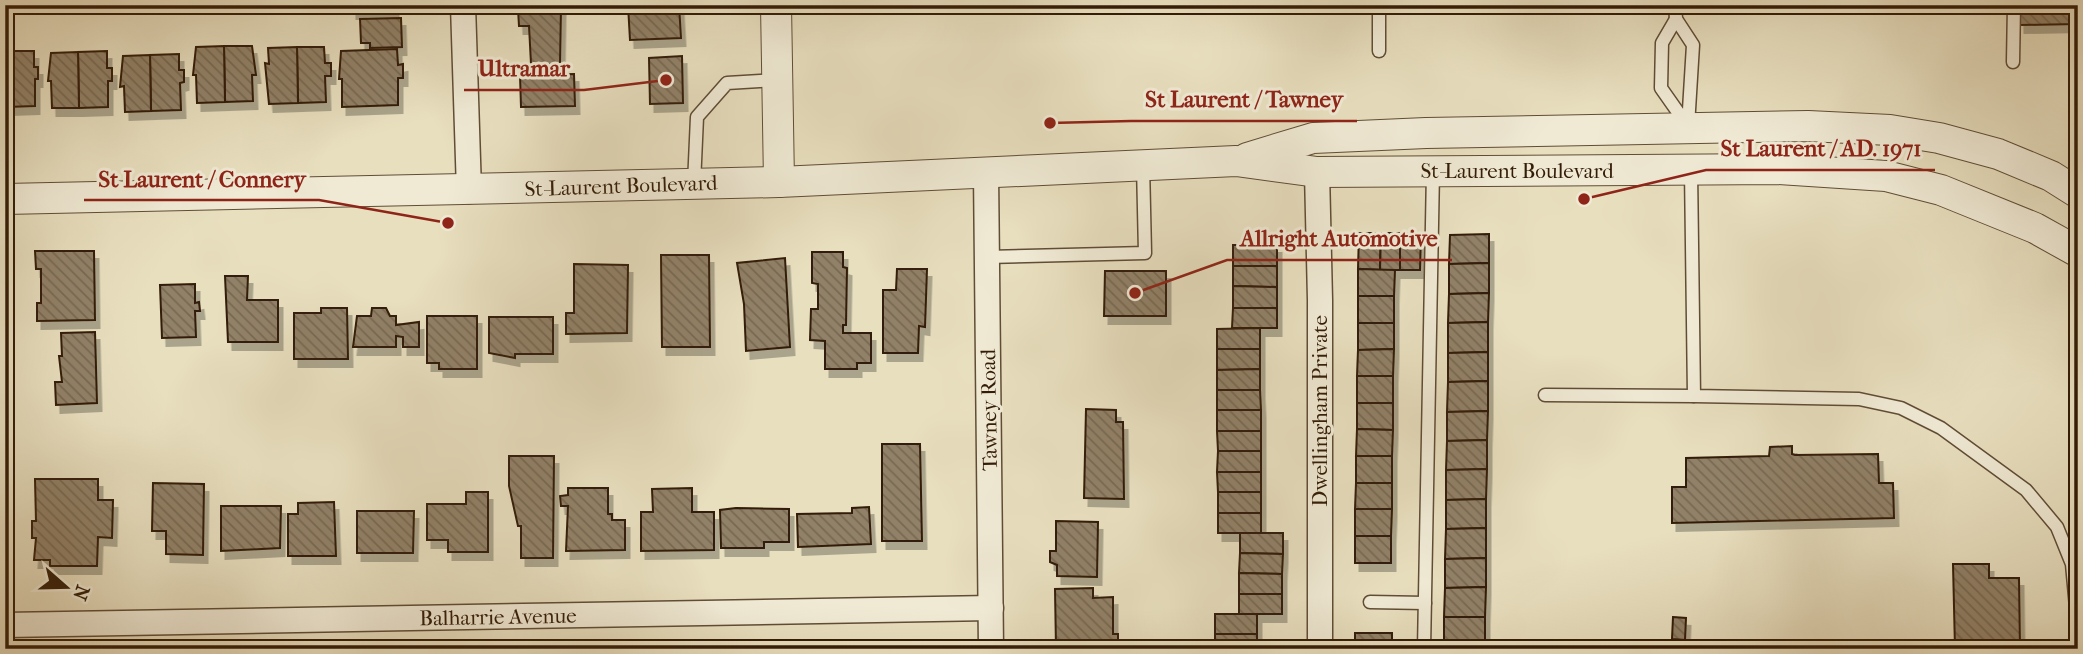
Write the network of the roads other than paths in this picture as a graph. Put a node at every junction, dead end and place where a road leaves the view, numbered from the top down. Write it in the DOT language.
graph roads {
  1 [pos="463,5"];
  2 [pos="776,5"];
  3 [pos="1379,5"];
  4 [pos="2014,5"];
  5 [pos="1676,12"];
  6 [pos="1379,51"];
  7 [pos="2013,62"];
  8 [pos="777,80"];
  9 [pos="1688,126"];
  10 [pos="1236,161"];
  11 [pos="1143,165"];
  12 [pos="1690,170"];
  13 [pos="1433,171"];
  14 [pos="986,172"];
  15 [pos="1317,172"];
  16 [pos="2064,177"];
  17 [pos="779,182"];
  18 [pos="694,184"];
  19 [pos="468,191"];
  20 [pos="2078,193"];
  21 [pos="5,199"];
  22 [pos="2078,252"];
  23 [pos="987,257"];
  24 [pos="1545,395"];
  25 [pos="1694,396"];
  26 [pos="1370,602"];
  27 [pos="1425,603"];
  28 [pos="991,608"];
  29 [pos="5,625"];
  30 [pos="2078,629"];
  31 [pos="990,649"];
  32 [pos="1320,649"];
  33 [pos="1424,649"];
  1 -- 19 [label="street"];
  2 -- 8 [label="street"];
  3 -- 6 [label="lane"];
  4 -- 7 [label="lane"];
  5 -- 9 [label="lane"];
  5 -- 9 [label="lane"];
  8 -- 17 [label="street"];
  8 -- 18 [label="lane"];
  9 -- 10 [label="street, St-Laurent Boulevard"];
  9 -- 12 [label="street"];
  9 -- 16 [label="street, St-Laurent Boulevard"];
  10 -- 11 [label="street, St-Laurent Boulevard"];
  10 -- 15 [label="street, St-Laurent Boulevard"];
  11 -- 14 [label="street, St-Laurent Boulevard"];
  11 -- 23 [label="lane"];
  12 -- 13 [label="street, St-Laurent Boulevard"];
  12 -- 22 [label="street, St-Laurent Boulevard"];
  12 -- 25 [label="lane"];
  13 -- 15 [label="street, St-Laurent Boulevard"];
  13 -- 27 [label="lane"];
  14 -- 17 [label="street, St-Laurent Boulevard"];
  14 -- 23 [label="street, Tawney Road"];
  15 -- 32 [label="street, Dwellingham Private"];
  16 -- 20 [label="street, St-Laurent Boulevard"];
  17 -- 18 [label="street, St-Laurent Boulevard"];
  18 -- 19 [label="street, St-Laurent Boulevard"];
  19 -- 21 [label="street, St-Laurent Boulevard"];
  23 -- 28 [label="street, Tawney Road"];
  24 -- 25 [label="lane"];
  25 -- 30 [label="lane"];
  26 -- 27 [label="lane"];
  27 -- 33 [label="lane"];
  28 -- 29 [label="street, Balharrie Avenue"];
  28 -- 31 [label="street, Tawney Road"];
}
